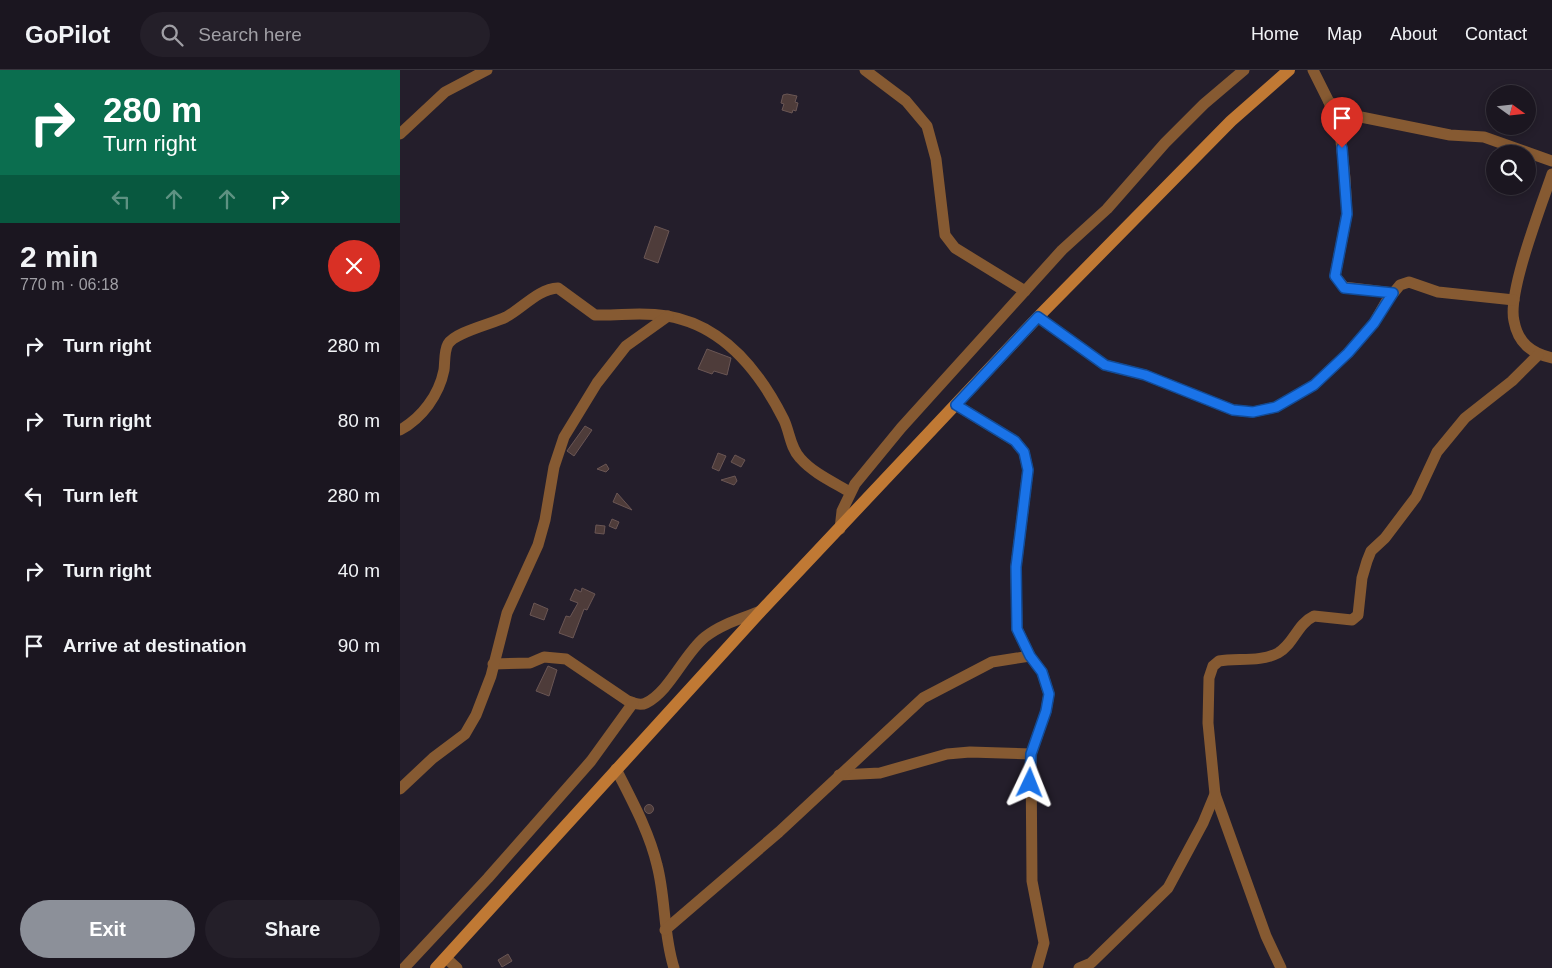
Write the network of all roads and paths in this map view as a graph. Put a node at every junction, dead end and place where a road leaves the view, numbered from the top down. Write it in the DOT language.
graph roads {
  1 [pos="487,70"];
  2 [pos="865,70"];
  3 [pos="1244,70"];
  4 [pos="1288,70"];
  5 [pos="1313,70"];
  6 [pos="1329,102"];
  7 [pos="400,134"];
  8 [pos="1552,161"];
  9 [pos="1552,174"];
  10 [pos="1025,291"];
  11 [pos="1393,293"];
  12 [pos="1514,300"];
  13 [pos="668,316"];
  14 [pos="1038,317"];
  15 [pos="1538,355"];
  16 [pos="1552,358"];
  17 [pos="956,405"];
  18 [pos="400,430"];
  19 [pos="850,492"];
  20 [pos="840,529"];
  21 [pos="761,611"];
  22 [pos="1030,656"];
  23 [pos="493,664"];
  24 [pos="633,703"];
  25 [pos="1031,754"];
  26 [pos="616,769"];
  27 [pos="839,775"];
  28 [pos="400,789"];
  29 [pos="1215,794"];
  30 [pos="665,930"];
  31 [pos="446,958"];
  32 [pos="404,968"];
  33 [pos="436,968"];
  34 [pos="457,968"];
  35 [pos="674,968"];
  36 [pos="1037,968"];
  37 [pos="1079,968"];
  38 [pos="1281,968"];
  1 -- 7 [label="street"];
  2 -- 10 [label="street"];
  3 -- 10 [label="street"];
  4 -- 14 [label="main road"];
  5 -- 6 [label="street"];
  6 -- 8 [label="street"];
  6 -- 11 [label="street"];
  9 -- 12 [label="street"];
  10 -- 19 [label="street"];
  11 -- 12 [label="street"];
  11 -- 14 [label="street"];
  12 -- 15 [label="street"];
  13 -- 18 [label="street"];
  13 -- 19 [label="street"];
  13 -- 23 [label="street"];
  14 -- 17 [label="main road"];
  15 -- 16 [label="street"];
  15 -- 29 [label="street"];
  17 -- 20 [label="main road"];
  17 -- 22 [label="street"];
  19 -- 20 [label="street"];
  20 -- 21 [label="main road"];
  21 -- 24 [label="street"];
  21 -- 26 [label="main road"];
  22 -- 25 [label="street"];
  22 -- 27 [label="street"];
  23 -- 24 [label="street"];
  23 -- 28 [label="street"];
  24 -- 32 [label="street"];
  25 -- 27 [label="street"];
  25 -- 36 [label="street"];
  26 -- 30 [label="street"];
  26 -- 31 [label="main road"];
  27 -- 30 [label="street"];
  29 -- 37 [label="street"];
  29 -- 38 [label="street"];
  30 -- 35 [label="street"];
  31 -- 33 [label="main road"];
  31 -- 34 [label="street"];
}
